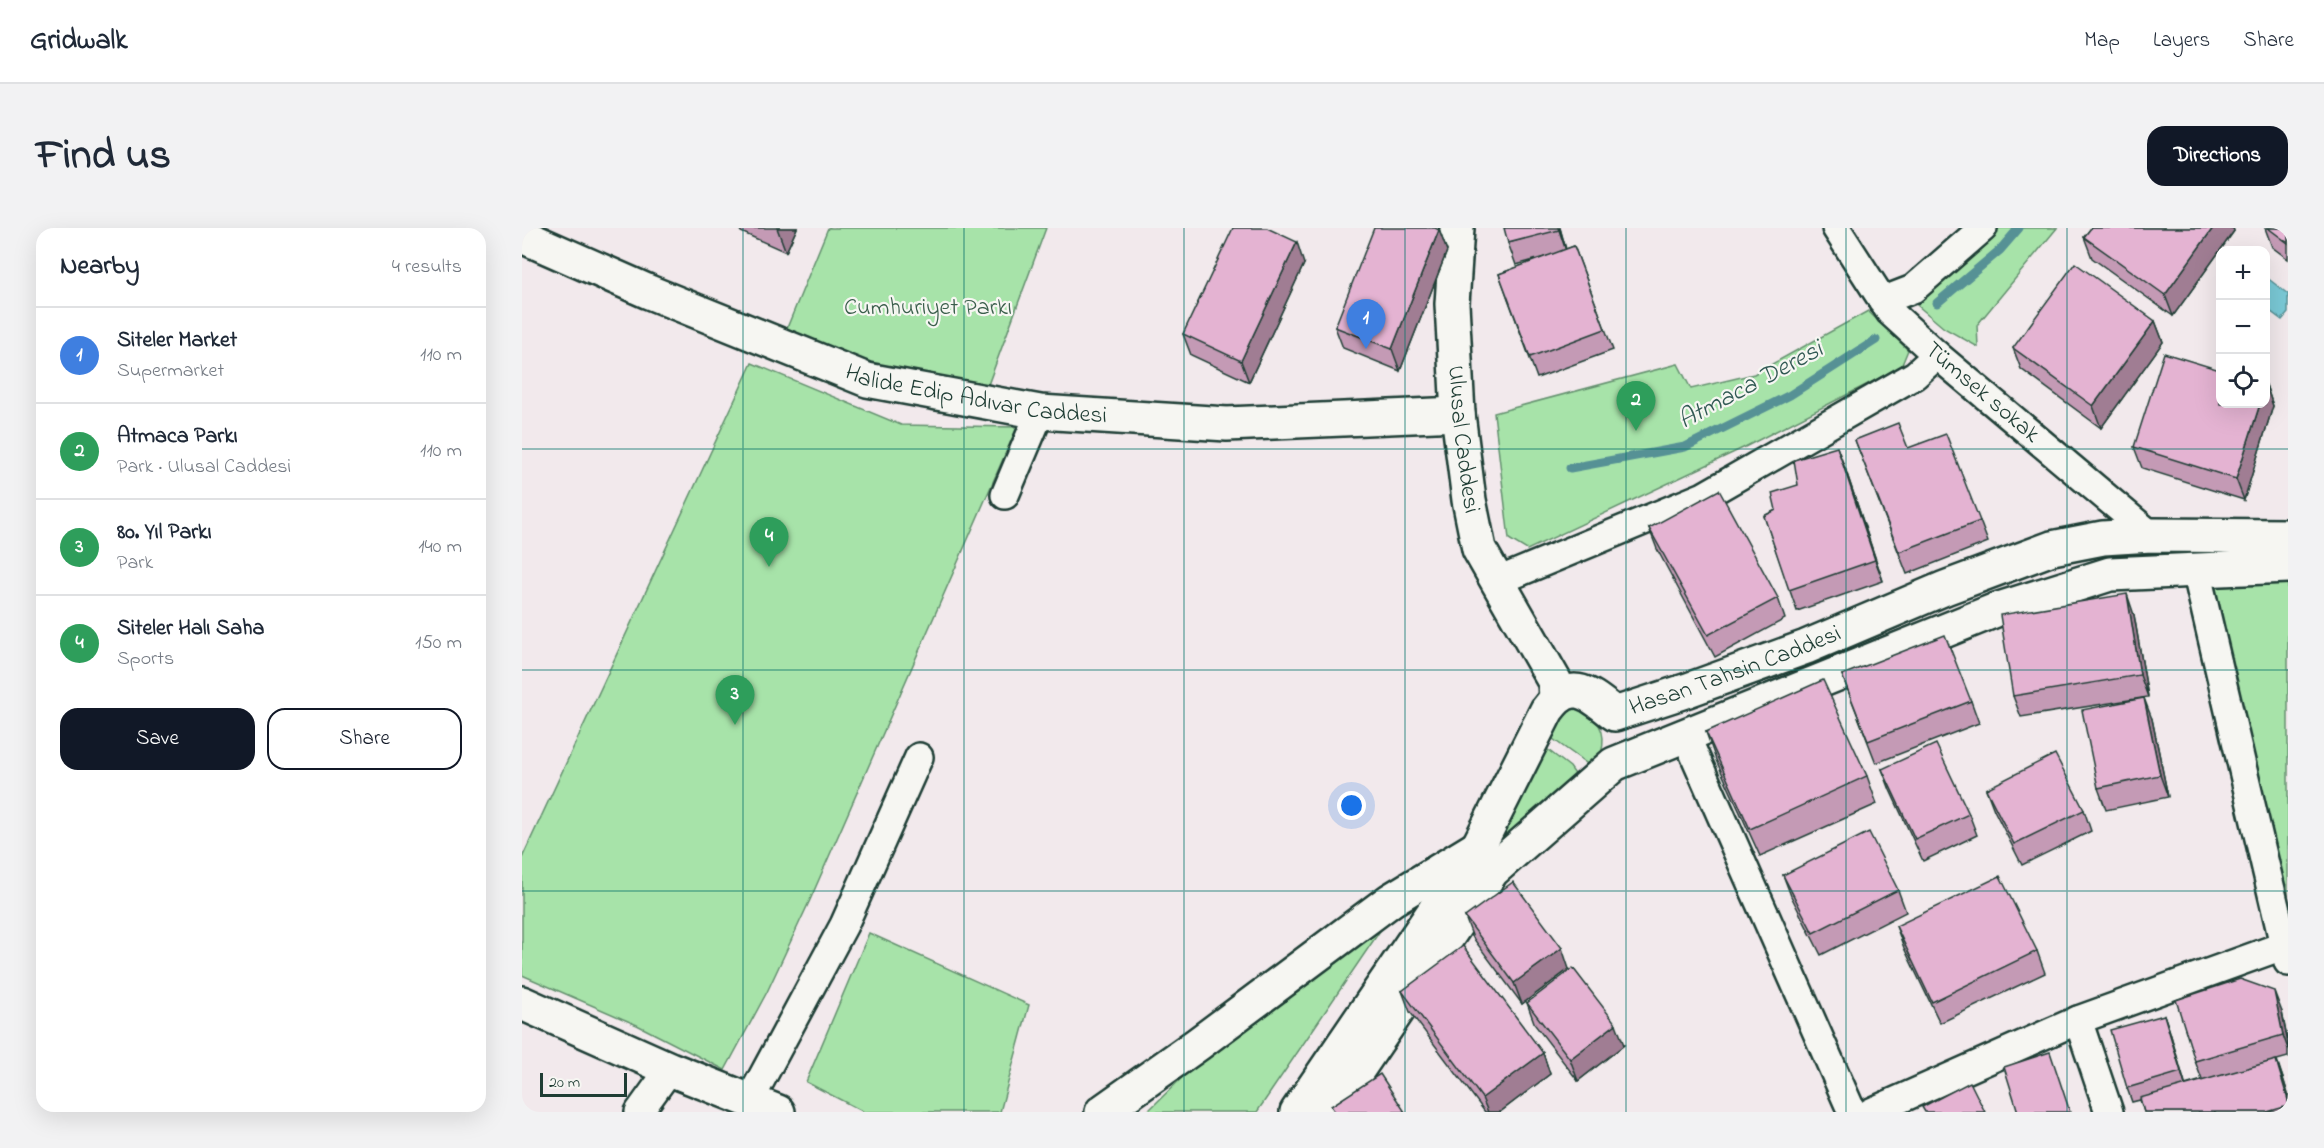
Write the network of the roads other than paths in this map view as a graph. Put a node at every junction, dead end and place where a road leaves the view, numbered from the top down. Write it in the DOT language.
graph roads {
  1 [pos="1457,228"];
  2 [pos="1836,228"];
  3 [pos="1975,231"];
  4 [pos="522,236"];
  5 [pos="1882,301"];
  6 [pos="1937,356"];
  7 [pos="1040,412"];
  8 [pos="1458,414"];
  9 [pos="1005,495"];
  10 [pos="2151,535"];
  11 [pos="2288,536"];
  12 [pos="2288,566"];
  13 [pos="2196,570"];
  14 [pos="1498,581"];
  15 [pos="1530,634"];
  16 [pos="1571,694"];
  17 [pos="1615,714"];
  18 [pos="1686,736"];
  19 [pos="919,757"];
  20 [pos="1614,764"];
  21 [pos="1478,847"];
  22 [pos="1509,855"];
  23 [pos="2286,951"];
  24 [pos="522,1003"];
  25 [pos="2078,1020"];
  26 [pos="670,1069"];
  27 [pos="764,1106"];
  28 [pos="639,1112"];
  29 [pos="1102,1112"];
  30 [pos="1298,1112"];
  31 [pos="1329,1112"];
  32 [pos="1852,1112"];
  33 [pos="1871,1112"];
  34 [pos="2109,1112"];
  1 -- 8 [label="main road, Ulusal Caddesi"];
  2 -- 5 [label="street, Tümsek sokak"];
  3 -- 5 [label="street"];
  4 -- 7 [label="main road, Halide Edip Adıvar Caddesi"];
  5 -- 6 [label="street, Tümsek sokak"];
  6 -- 10 [label="street, Tümsek sokak"];
  6 -- 14 [label="street"];
  7 -- 8 [label="main road, Halide Edip Adıvar Caddesi"];
  7 -- 9 [label="street"];
  8 -- 14 [label="main road, Ulusal Caddesi"];
  10 -- 11 [label="main road, Hasan Tahsin Caddesi"];
  10 -- 17 [label="main road, Hasan Tahsin Caddesi"];
  12 -- 13 [label="main road, Hasan Tahsin Caddesi"];
  13 -- 18 [label="main road, Hasan Tahsin Caddesi"];
  13 -- 23 [label="street"];
  14 -- 15 [label="main road, Ulusal Caddesi"];
  15 -- 16 [label="main road, Hasan Tahsin Caddesi"];
  16 -- 17 [label="main road, Hasan Tahsin Caddesi"];
  16 -- 21 [label="main road"];
  17 -- 20 [label="main road"];
  18 -- 20 [label="main road, Hasan Tahsin Caddesi"];
  18 -- 32 [label="street"];
  19 -- 27 [label="street"];
  20 -- 22 [label="main road, Hasan Tahsin Caddesi"];
  21 -- 22 [label="main road"];
  21 -- 29 [label="main road"];
  21 -- 30 [label="main road"];
  22 -- 31 [label="main road, Hasan Tahsin Caddesi"];
  23 -- 25 [label="street"];
  24 -- 26 [label="main road"];
  25 -- 33 [label="street"];
  25 -- 34 [label="street"];
  26 -- 27 [label="main road"];
  26 -- 28 [label="street"];
}
